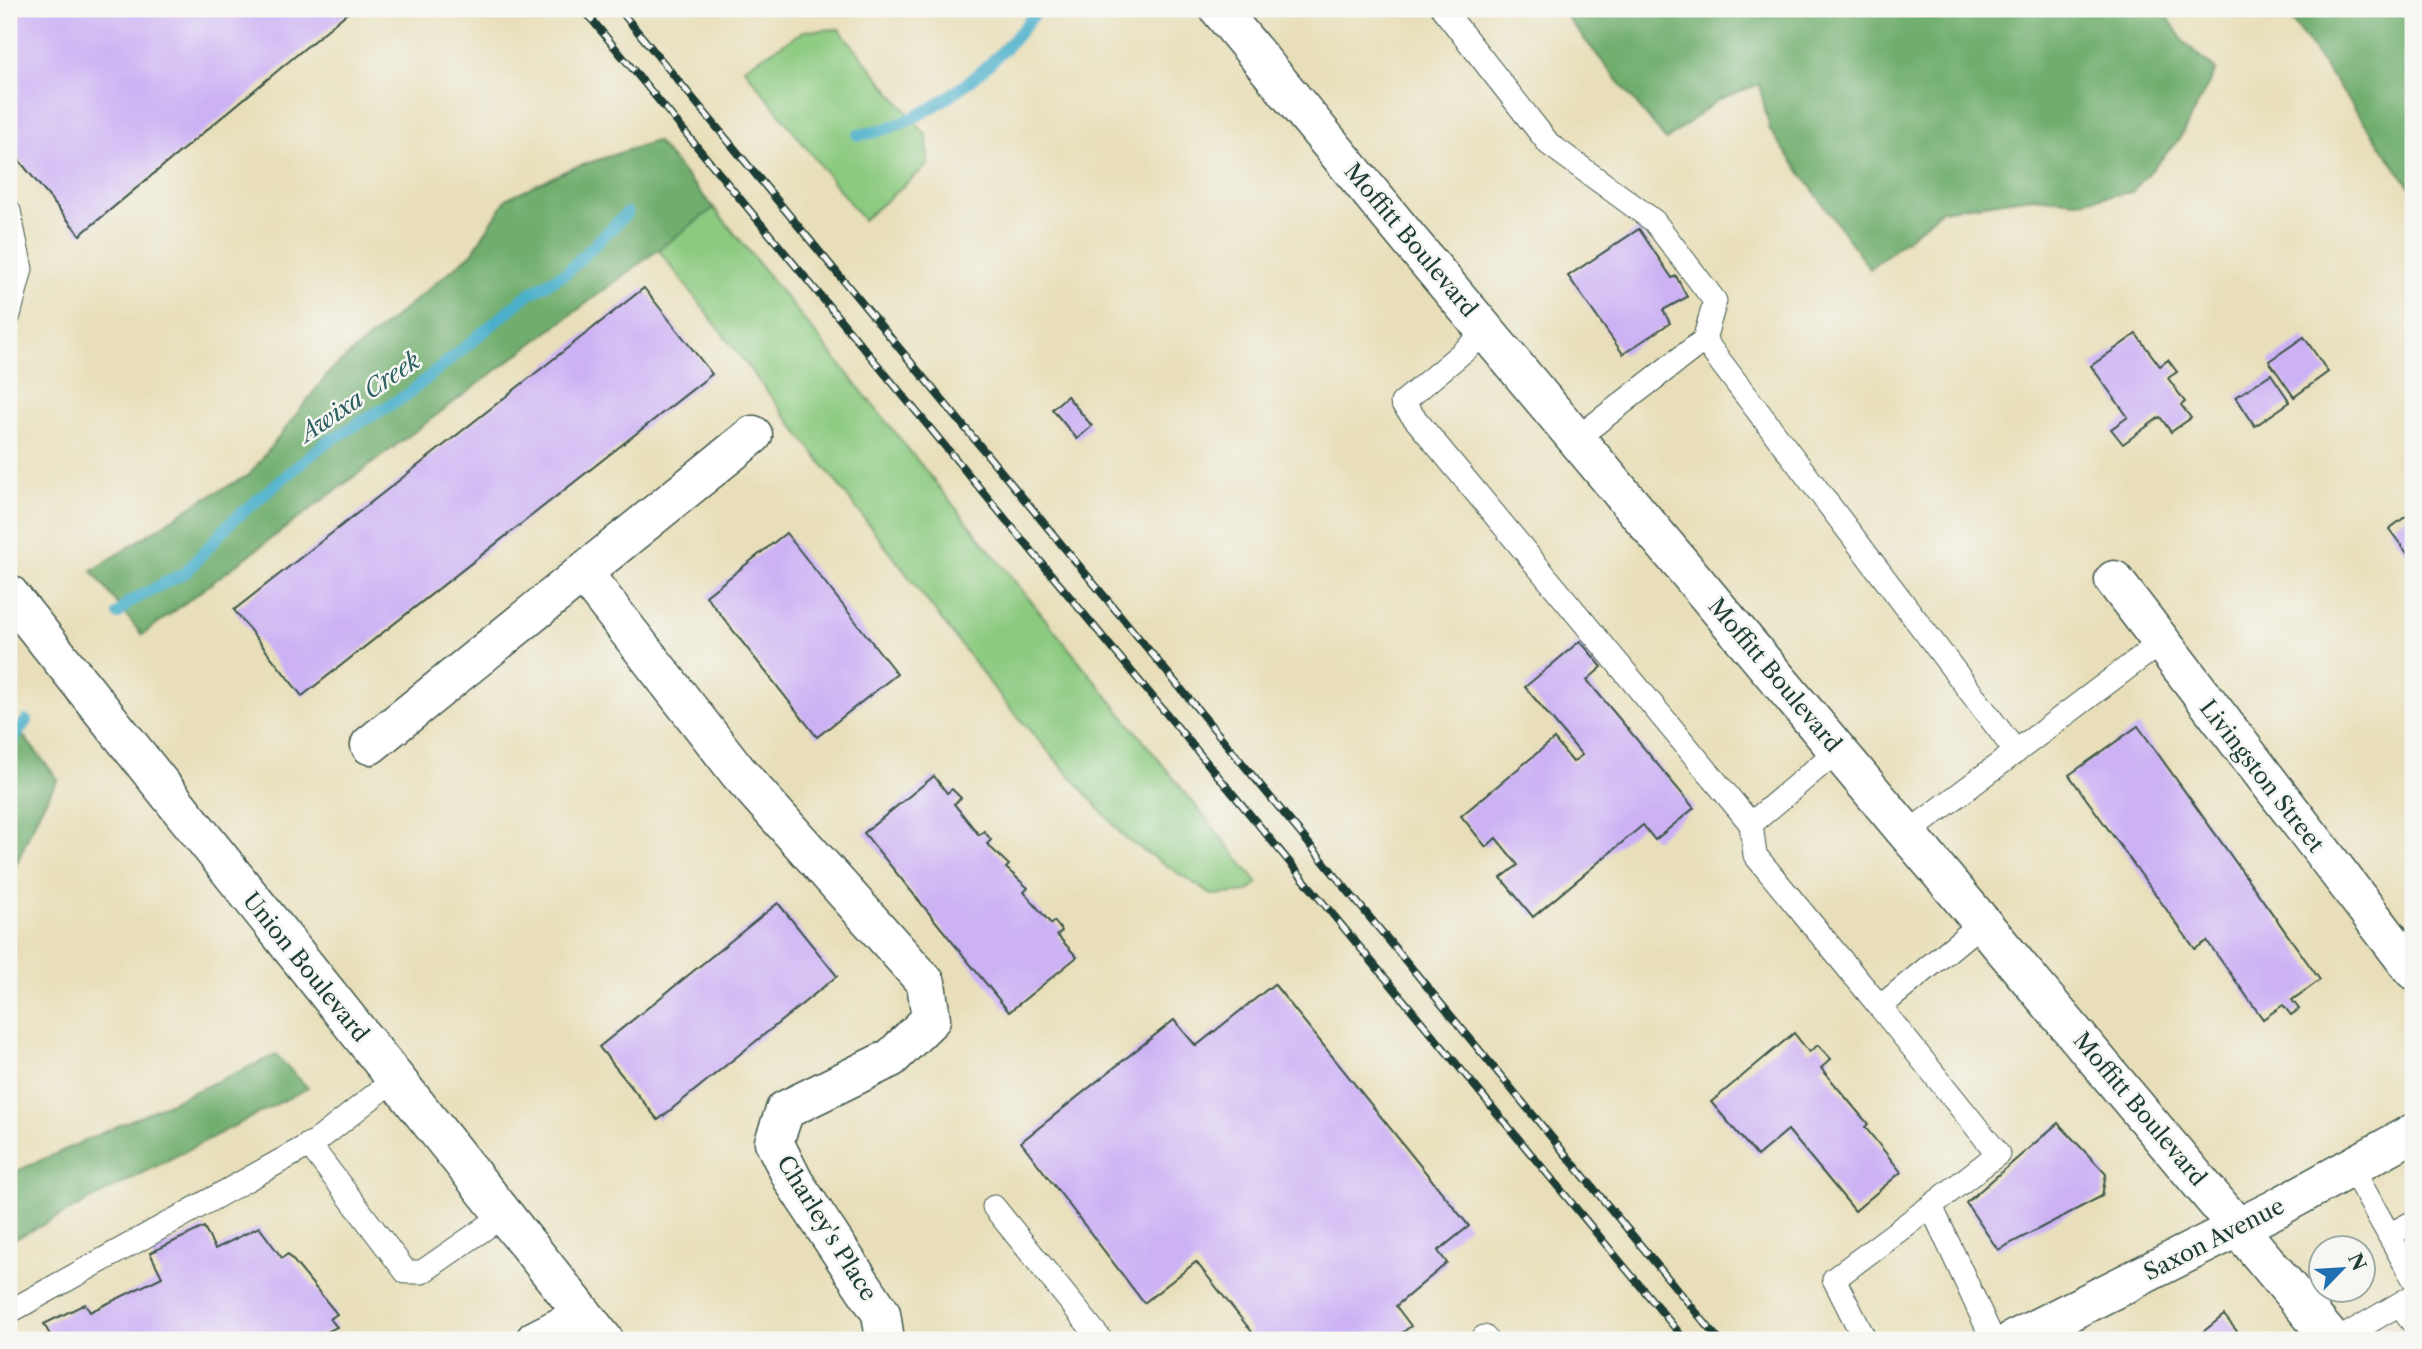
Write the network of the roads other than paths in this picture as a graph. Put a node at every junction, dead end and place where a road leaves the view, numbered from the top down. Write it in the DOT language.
graph roads {
  1 [pos="1219,9"];
  2 [pos="1443,9"];
  3 [pos="9,211"];
  4 [pos="9,315"];
  5 [pos="1488,331"];
  6 [pos="1704,340"];
  7 [pos="753,435"];
  8 [pos="1577,438"];
  9 [pos="583,573"];
  10 [pos="2114,580"];
  11 [pos="9,594"];
  12 [pos="2160,643"];
  13 [pos="370,745"];
  14 [pos="1838,750"];
  15 [pos="2016,751"];
  16 [pos="1751,824"];
  17 [pos="1908,833"];
  18 [pos="1983,922"];
  19 [pos="2413,970"];
  20 [pos="1880,1007"];
  21 [pos="395,1079"];
  22 [pos="2413,1133"];
  23 [pos="309,1144"];
  24 [pos="2351,1167"];
  25 [pos="994,1206"];
  26 [pos="1931,1206"];
  27 [pos="504,1215"];
  28 [pos="2413,1222"];
  29 [pos="2239,1227"];
  30 [pos="2389,1235"];
  31 [pos="2413,1278"];
  32 [pos="2409,1308"];
  33 [pos="9,1312"];
  34 [pos="594,1328"];
  35 [pos="535,1340"];
  36 [pos="885,1340"];
  37 [pos="1101,1340"];
  38 [pos="1865,1340"];
  39 [pos="1993,1340"];
  40 [pos="2013,1340"];
  41 [pos="2332,1340"];
  42 [pos="2338,1340"];
  1 -- 5 [label="street, Moffitt Boulevard"];
  2 -- 6 [label="lane"];
  3 -- 4 [label="lane"];
  5 -- 8 [label="street, Moffitt Boulevard"];
  5 -- 16 [label="lane"];
  6 -- 8 [label="lane"];
  6 -- 15 [label="lane"];
  7 -- 9 [label="street"];
  8 -- 14 [label="street, Moffitt Boulevard"];
  9 -- 13 [label="street"];
  9 -- 36 [label="street, Charley's Place"];
  10 -- 12 [label="street, Livingston Street"];
  11 -- 21 [label="street, Union Boulevard"];
  12 -- 15 [label="lane"];
  12 -- 19 [label="street, Livingston Street"];
  14 -- 16 [label="lane"];
  14 -- 17 [label="street, Moffitt Boulevard"];
  15 -- 17 [label="lane"];
  16 -- 20 [label="lane"];
  17 -- 18 [label="street, Moffitt Boulevard"];
  18 -- 20 [label="lane"];
  18 -- 29 [label="street, Moffitt Boulevard"];
  20 -- 26 [label="lane"];
  21 -- 23 [label="lane"];
  21 -- 27 [label="street, Union Boulevard"];
  22 -- 24 [label="street, Saxon Avenue"];
  23 -- 27 [label="lane"];
  23 -- 33 [label="lane"];
  24 -- 29 [label="street, Saxon Avenue"];
  24 -- 30 [label="lane"];
  25 -- 37 [label="lane"];
  26 -- 38 [label="lane"];
  26 -- 39 [label="lane"];
  27 -- 34 [label="street, Union Boulevard"];
  28 -- 30 [label="lane"];
  29 -- 40 [label="street, Saxon Avenue"];
  29 -- 41 [label="street, Moffitt Boulevard"];
  30 -- 31 [label="lane"];
  32 -- 42 [label="lane"];
  34 -- 35 [label="street"];
}
